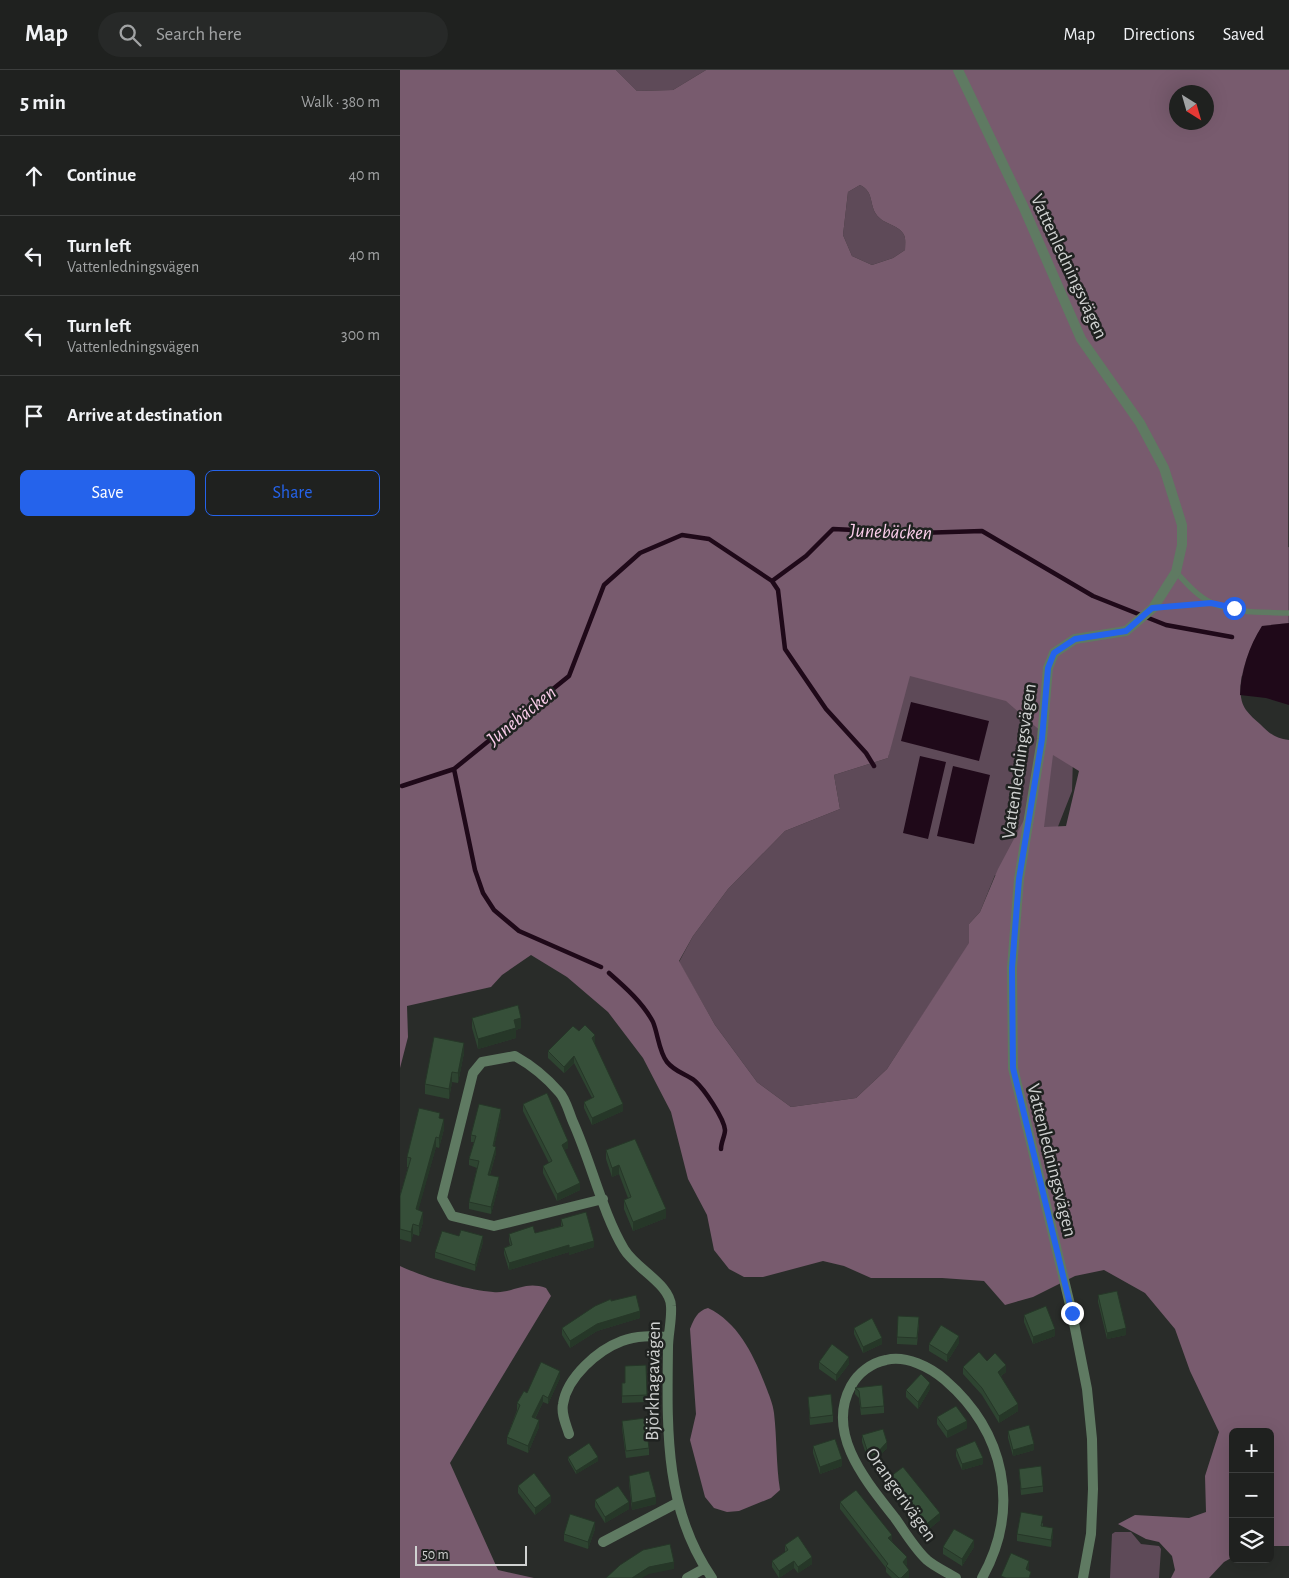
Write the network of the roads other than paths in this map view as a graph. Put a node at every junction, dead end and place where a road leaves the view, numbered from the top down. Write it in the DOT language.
graph roads {
  1 [pos="958,70"];
  2 [pos="1176,572"];
  3 [pos="1211,603"];
  4 [pos="1152,608"];
  5 [pos="1289,613"];
  6 [pos="603,1199"];
  7 [pos="668,1337"];
  8 [pos="569,1434"];
  9 [pos="677,1503"];
  10 [pos="603,1542"];
  11 [pos="705,1568"];
  12 [pos="687,1578"];
  13 [pos="712,1578"];
  14 [pos="956,1578"];
  15 [pos="982,1578"];
  16 [pos="1084,1578"];
  1 -- 2 [label="street, Vattenledningsvägen"];
  2 -- 3 [label="lane"];
  2 -- 4 [label="street, Vattenledningsvägen"];
  3 -- 4 [label="lane"];
  3 -- 5 [label="lane"];
  4 -- 16 [label="street, Vattenledningsvägen"];
  6 -- 6 [label="street, Björkhagavägen"];
  6 -- 7 [label="street, Björkhagavägen"];
  7 -- 8 [label="street"];
  7 -- 9 [label="street, Björkhagavägen"];
  9 -- 10 [label="street"];
  9 -- 11 [label="street, Björkhagavägen"];
  11 -- 12 [label="street"];
  11 -- 13 [label="street, Björkhagavägen"];
  14 -- 15 [label="street, Orangerivägen"];
}
